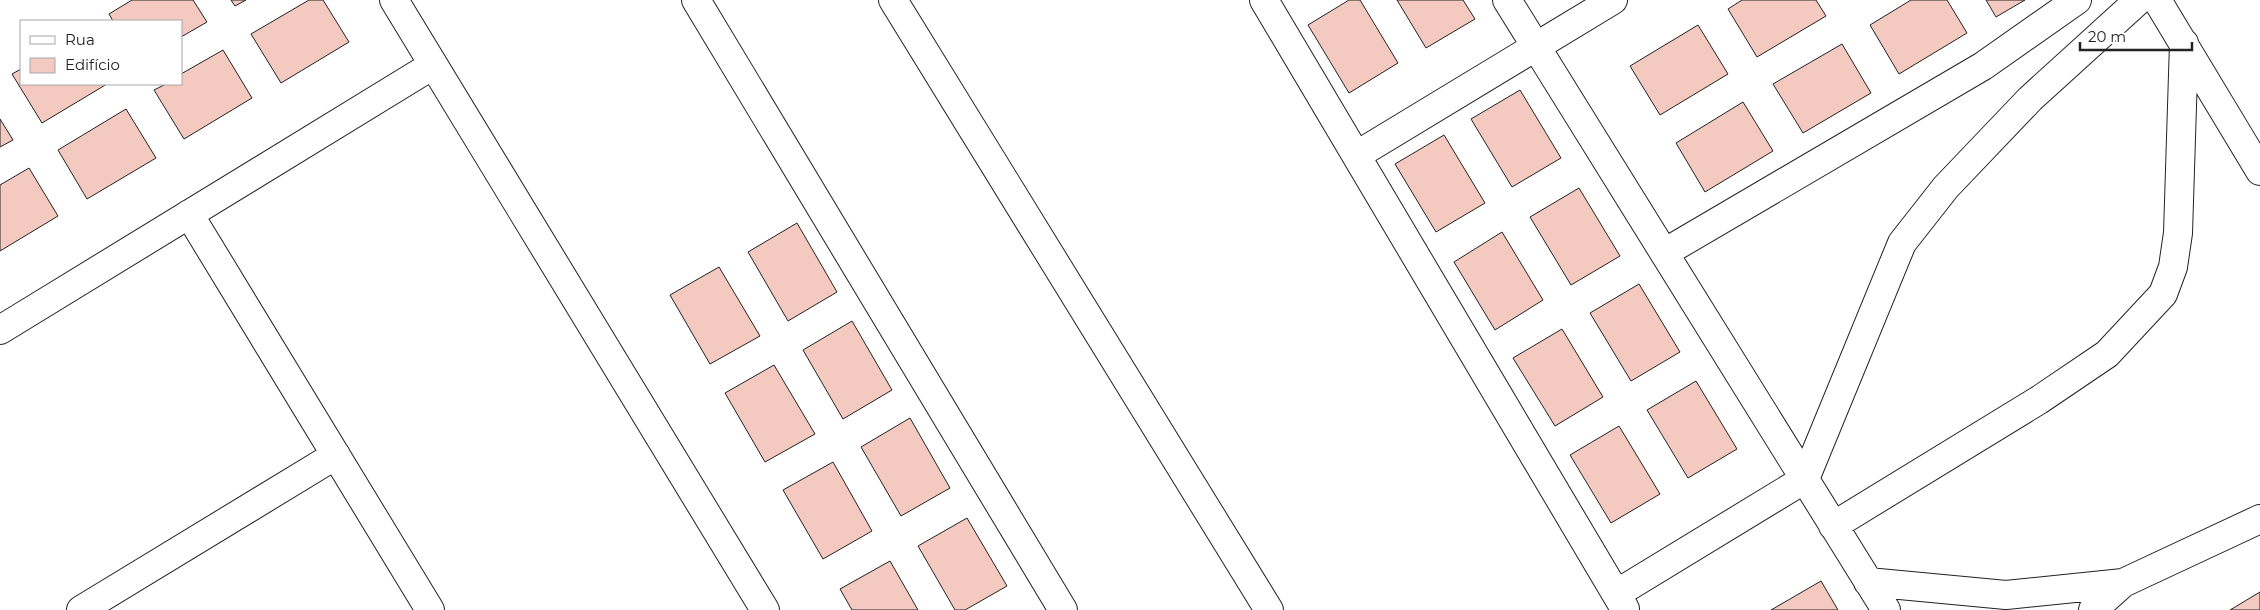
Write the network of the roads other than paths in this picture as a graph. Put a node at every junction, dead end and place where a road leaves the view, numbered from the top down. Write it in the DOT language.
graph roads {
  1 [pos="394,0"];
  2 [pos="696,0"];
  3 [pos="893,0"];
  4 [pos="1264,0"];
  5 [pos="1507,0"];
  6 [pos="1613,0"];
  7 [pos="2077,0"];
  8 [pos="2139,0"];
  9 [pos="2157,0"];
  10 [pos="2184,43"];
  11 [pos="1535,45"];
  12 [pos="433,65"];
  13 [pos="1357,155"];
  14 [pos="2260,170"];
  15 [pos="189,214"];
  16 [pos="1664,253"];
  17 [pos="0,330"];
  18 [pos="336,455"];
  19 [pos="1805,479"];
  20 [pos="2260,519"];
  21 [pos="1834,526"];
  22 [pos="1868,582"];
  23 [pos="2123,583"];
  24 [pos="1621,602"];
  25 [pos="81,610"];
  26 [pos="430,610"];
  27 [pos="765,610"];
  28 [pos="1063,610"];
  29 [pos="1269,610"];
  30 [pos="1886,610"];
  31 [pos="2093,610"];
  1 -- 12 [label="street"];
  2 -- 28 [label="street"];
  3 -- 29 [label="street"];
  4 -- 13 [label="street"];
  5 -- 11 [label="street"];
  6 -- 11 [label="street"];
  7 -- 16 [label="street"];
  8 -- 19 [label="street"];
  9 -- 10 [label="street"];
  10 -- 14 [label="street"];
  10 -- 21 [label="street"];
  11 -- 13 [label="street"];
  11 -- 16 [label="street"];
  12 -- 15 [label="street"];
  12 -- 27 [label="street"];
  13 -- 24 [label="street"];
  15 -- 17 [label="street"];
  15 -- 18 [label="street"];
  16 -- 19 [label="street"];
  18 -- 25 [label="street"];
  18 -- 26 [label="street"];
  19 -- 21 [label="street"];
  19 -- 24 [label="street"];
  20 -- 23 [label="street"];
  21 -- 22 [label="street"];
  22 -- 23 [label="street"];
  22 -- 30 [label="street"];
  23 -- 31 [label="street"];
}
